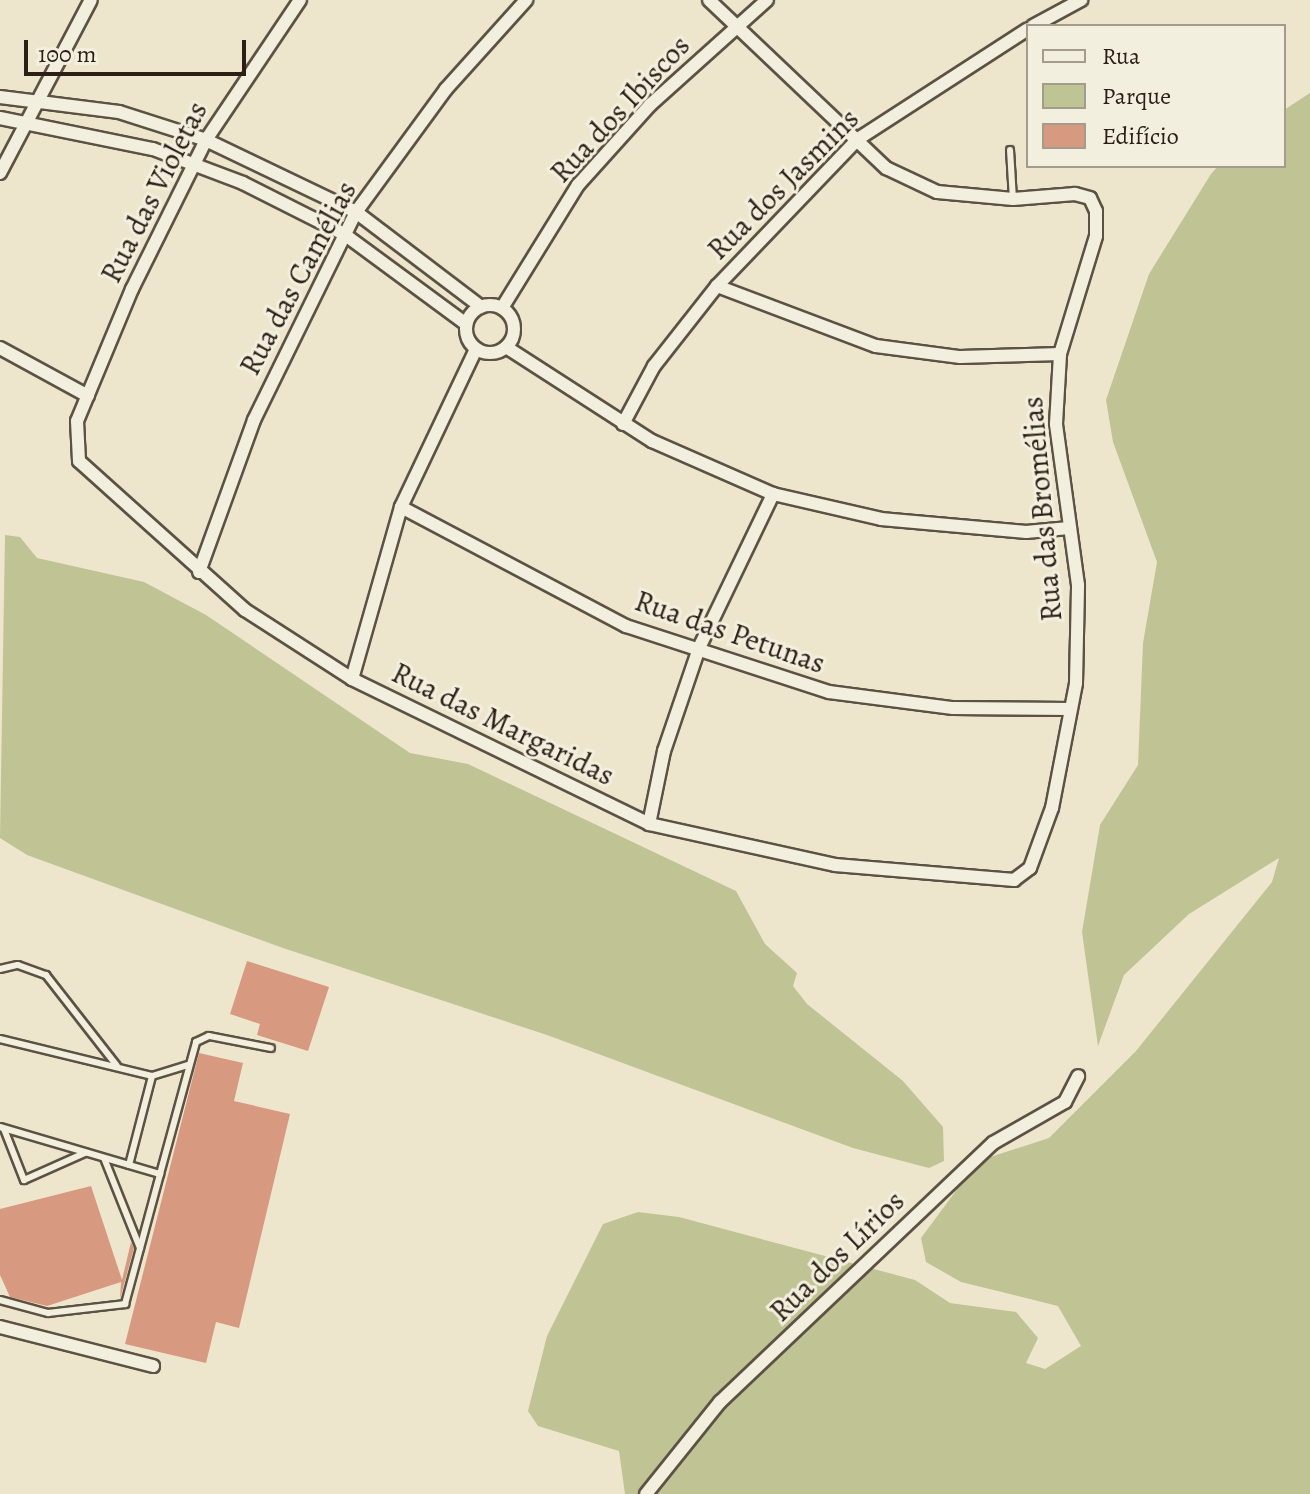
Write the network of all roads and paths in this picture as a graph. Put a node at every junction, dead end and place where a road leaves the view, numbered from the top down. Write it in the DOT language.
graph roads {
  1 [pos="91,0"];
  2 [pos="300,0"];
  3 [pos="526,0"];
  4 [pos="709,0"];
  5 [pos="767,0"];
  6 [pos="1081,0"];
  7 [pos="1036,24"];
  8 [pos="737,25"];
  9 [pos="1026,30"];
  10 [pos="0,97"];
  11 [pos="35,100"];
  12 [pos="0,118"];
  13 [pos="26,121"];
  14 [pos="858,139"];
  15 [pos="206,140"];
  16 [pos="1010,150"];
  17 [pos="196,164"];
  18 [pos="0,173"];
  19 [pos="1013,199"];
  20 [pos="356,212"];
  21 [pos="344,234"];
  22 [pos="717,286"];
  23 [pos="481,307"];
  24 [pos="502,308"];
  25 [pos="466,324"];
  26 [pos="506,347"];
  27 [pos="0,348"];
  28 [pos="476,349"];
  29 [pos="1060,354"];
  30 [pos="88,396"];
  31 [pos="77,421"];
  32 [pos="623,424"];
  33 [pos="773,494"];
  34 [pos="401,507"];
  35 [pos="1069,528"];
  36 [pos="199,572"];
  37 [pos="699,648"];
  38 [pos="352,679"];
  39 [pos="1070,709"];
  40 [pos="649,824"];
  41 [pos="1014,880"];
  42 [pos="0,969"];
  43 [pos="0,1039"];
  44 [pos="271,1048"];
  45 [pos="187,1065"];
  46 [pos="117,1066"];
  47 [pos="152,1076"];
  48 [pos="1078,1076"];
  49 [pos="2,1128"];
  50 [pos="85,1153"];
  51 [pos="104,1158"];
  52 [pos="129,1165"];
  53 [pos="160,1174"];
  54 [pos="140,1248"];
  55 [pos="0,1300"];
  56 [pos="0,1327"];
  57 [pos="153,1366"];
  58 [pos="646,1494"];
  1 -- 11 [label="street"];
  2 -- 15 [label="street, Rua das Violetas"];
  3 -- 20 [label="street, Rua das Camélias"];
  4 -- 8 [label="street, Rua das Bromélias"];
  5 -- 8 [label="street, Rua dos Ibiscos"];
  6 -- 7 [label="street, Rua dos Jasmins"];
  8 -- 14 [label="street, Rua das Bromélias"];
  8 -- 24 [label="street, Rua dos Ibiscos"];
  9 -- 14 [label="street, Rua dos Jasmins"];
  10 -- 11 [label="street"];
  11 -- 13 [label="street"];
  11 -- 15 [label="street"];
  12 -- 13 [label="street"];
  13 -- 17 [label="street"];
  13 -- 18 [label="street"];
  14 -- 19 [label="street, Rua das Bromélias"];
  14 -- 22 [label="street, Rua dos Jasmins"];
  15 -- 17 [label="street, Rua das Violetas"];
  15 -- 20 [label="street"];
  16 -- 19 [label="lane"];
  17 -- 21 [label="street"];
  17 -- 30 [label="street, Rua das Violetas"];
  19 -- 29 [label="street, Rua das Bromélias"];
  20 -- 21 [label="street, Rua das Camélias"];
  20 -- 23 [label="street"];
  21 -- 25 [label="street"];
  21 -- 36 [label="street, Rua das Camélias"];
  22 -- 29 [label="street"];
  22 -- 32 [label="street, Rua dos Jasmins"];
  23 -- 24 [label="street"];
  23 -- 25 [label="street"];
  24 -- 26 [label="street"];
  25 -- 28 [label="street"];
  26 -- 28 [label="street"];
  26 -- 32 [label="street"];
  27 -- 30 [label="street"];
  28 -- 34 [label="street"];
  29 -- 35 [label="street, Rua das Bromélias"];
  30 -- 31 [label="street, Rua das Violetas"];
  31 -- 36 [label="street, Rua das Margaridas"];
  32 -- 33 [label="street"];
  33 -- 35 [label="street"];
  33 -- 37 [label="street"];
  34 -- 37 [label="street, Rua das Petunas"];
  34 -- 38 [label="street"];
  35 -- 39 [label="street, Rua das Bromélias"];
  36 -- 38 [label="street, Rua das Margaridas"];
  37 -- 39 [label="street, Rua das Petunas"];
  37 -- 40 [label="street"];
  38 -- 40 [label="street, Rua das Margaridas"];
  39 -- 41 [label="street, Rua das Bromélias"];
  40 -- 41 [label="street, Rua das Margaridas"];
  42 -- 46 [label="lane"];
  43 -- 46 [label="lane"];
  44 -- 45 [label="lane"];
  45 -- 47 [label="lane"];
  45 -- 53 [label="lane"];
  46 -- 47 [label="lane"];
  47 -- 52 [label="lane"];
  48 -- 58 [label="street, Rua dos Lírios"];
  49 -- 50 [label="lane"];
  49 -- 50 [label="lane"];
  50 -- 51 [label="lane"];
  51 -- 52 [label="lane"];
  51 -- 54 [label="lane"];
  52 -- 53 [label="lane"];
  53 -- 54 [label="lane"];
  54 -- 55 [label="lane"];
  56 -- 57 [label="street"];
}
